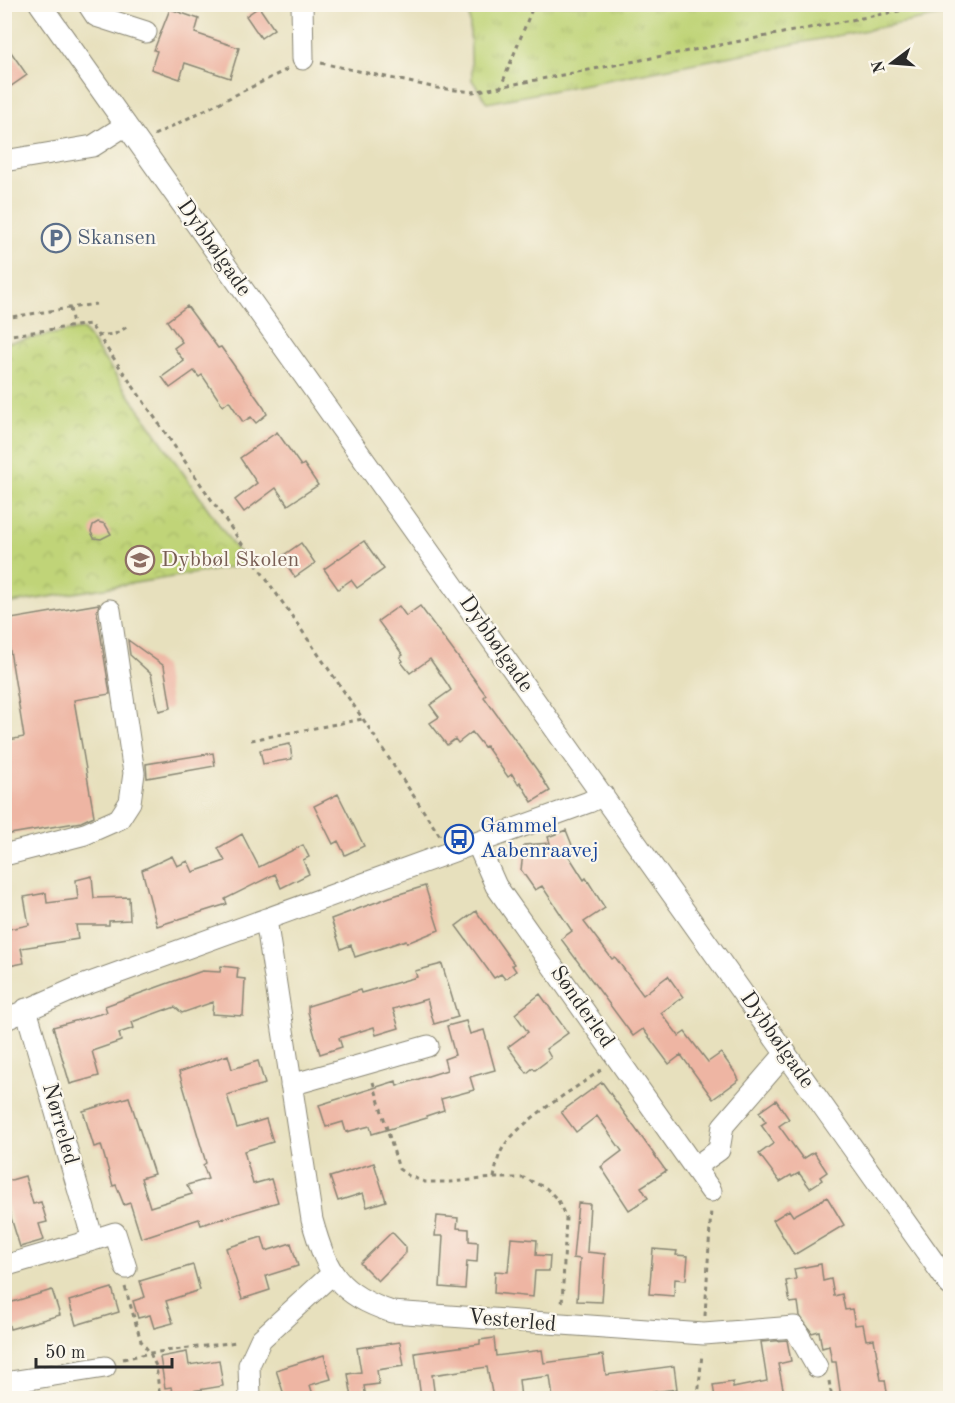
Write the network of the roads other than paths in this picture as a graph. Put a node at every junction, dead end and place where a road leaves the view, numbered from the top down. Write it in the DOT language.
graph roads {
  1 [pos="40,4"];
  2 [pos="88,4"];
  3 [pos="302,4"];
  4 [pos="146,32"];
  5 [pos="303,59"];
  6 [pos="126,125"];
  7 [pos="4,161"];
  8 [pos="110,609"];
  9 [pos="603,795"];
  10 [pos="477,843"];
  11 [pos="4,855"];
  12 [pos="266,919"];
  13 [pos="26,1009"];
  14 [pos="4,1020"];
  15 [pos="428,1046"];
  16 [pos="786,1053"];
  17 [pos="291,1085"];
  18 [pos="694,1167"];
  19 [pos="711,1191"];
  20 [pos="93,1240"];
  21 [pos="4,1266"];
  22 [pos="126,1268"];
  23 [pos="332,1274"];
  24 [pos="951,1285"];
  25 [pos="817,1367"];
  26 [pos="105,1368"];
  27 [pos="4,1383"];
  28 [pos="250,1398"];
  1 -- 6 [label="street, Dybbølgade"];
  2 -- 4 [label="street"];
  3 -- 5 [label="street"];
  6 -- 7 [label="street"];
  6 -- 9 [label="street, Dybbølgade"];
  8 -- 11 [label="street"];
  9 -- 10 [label="street"];
  9 -- 16 [label="street, Dybbølgade"];
  10 -- 12 [label="street"];
  10 -- 18 [label="street, Sønderled"];
  12 -- 13 [label="street"];
  12 -- 17 [label="street, Vesterled"];
  13 -- 14 [label="street"];
  13 -- 20 [label="street, Nørreled"];
  15 -- 17 [label="street"];
  16 -- 18 [label="street"];
  16 -- 24 [label="street, Dybbølgade"];
  17 -- 23 [label="street, Vesterled"];
  18 -- 19 [label="street, Sønderled"];
  20 -- 21 [label="street"];
  20 -- 22 [label="street"];
  23 -- 25 [label="street, Vesterled"];
  23 -- 28 [label="street"];
  26 -- 27 [label="street"];
}
